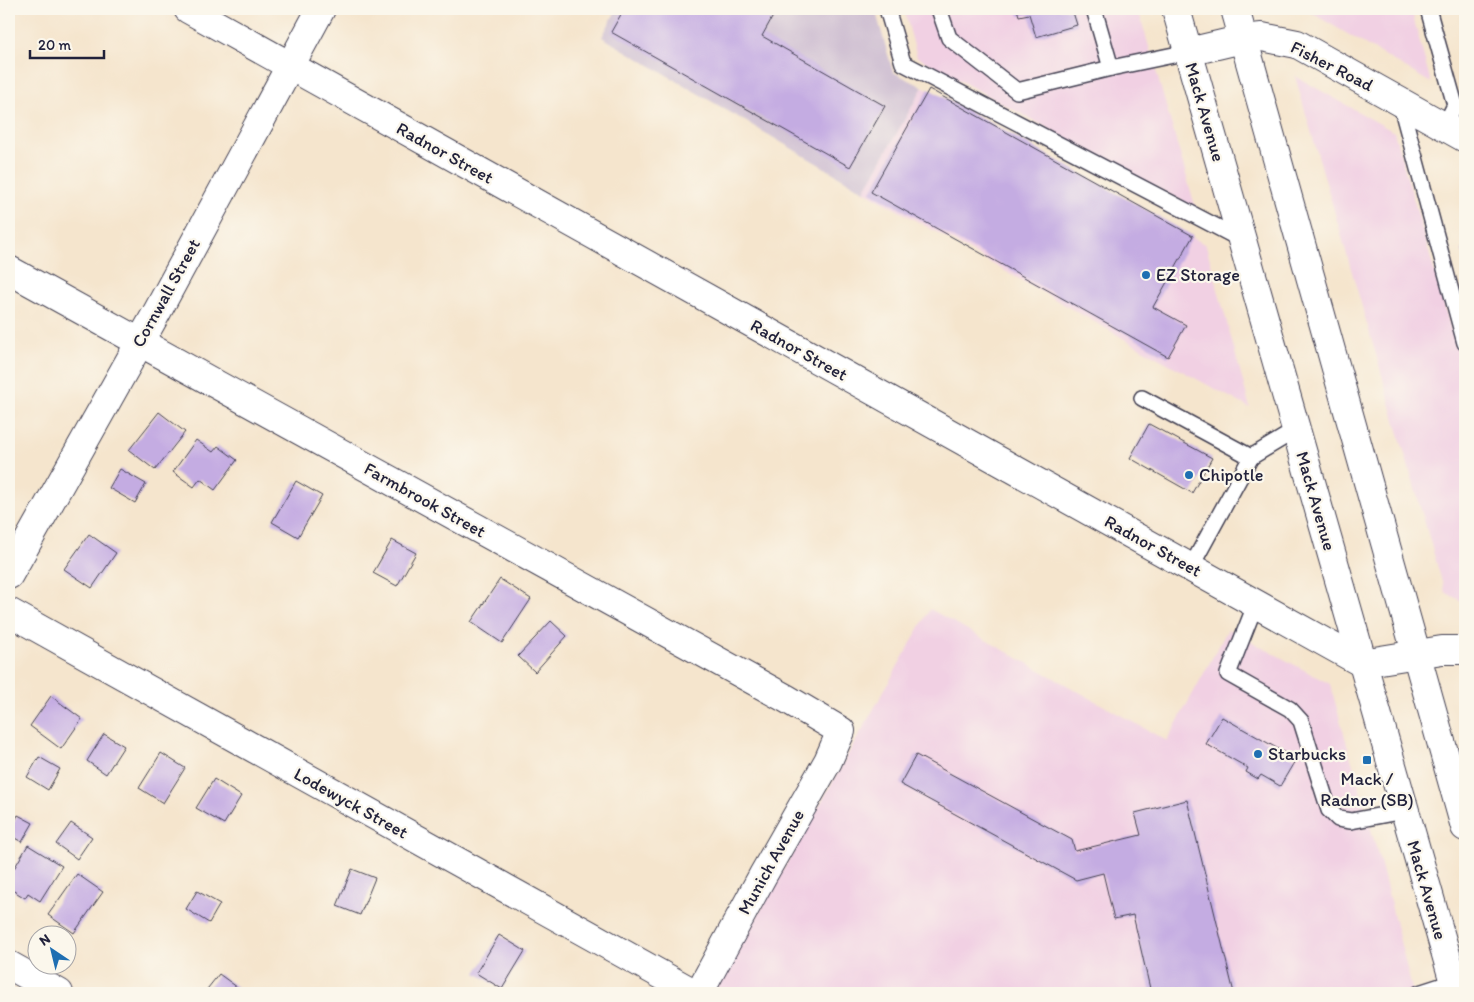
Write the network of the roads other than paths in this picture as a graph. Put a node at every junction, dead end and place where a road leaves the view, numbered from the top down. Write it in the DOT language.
graph roads {
  1 [pos="188,9"];
  2 [pos="321,9"];
  3 [pos="887,9"];
  4 [pos="939,9"];
  5 [pos="1094,9"];
  6 [pos="1176,9"];
  7 [pos="1235,9"];
  8 [pos="1428,9"];
  9 [pos="1244,39"];
  10 [pos="1188,52"];
  11 [pos="290,65"];
  12 [pos="1111,68"];
  13 [pos="1400,102"];
  14 [pos="1455,132"];
  15 [pos="1242,240"];
  16 [pos="9,270"];
  17 [pos="139,342"];
  18 [pos="1465,343"];
  19 [pos="1142,398"];
  20 [pos="1296,430"];
  21 [pos="1251,458"];
  22 [pos="1191,567"];
  23 [pos="9,575"];
  24 [pos="1256,603"];
  25 [pos="9,612"];
  26 [pos="1465,650"];
  27 [pos="1417,654"];
  28 [pos="1362,662"];
  29 [pos="841,731"];
  30 [pos="1404,810"];
  31 [pos="1465,827"];
  32 [pos="9,965"];
  33 [pos="1455,988"];
  34 [pos="59,993"];
  35 [pos="694,993"];
  36 [pos="699,993"];
  37 [pos="1419,993"];
  1 -- 11 [label="street, Radnor Street"];
  2 -- 11 [label="street, Cornwall Street"];
  3 -- 15 [label="lane"];
  4 -- 12 [label="lane"];
  5 -- 12 [label="lane"];
  6 -- 10 [label="street, Mack Avenue"];
  7 -- 9 [label="street"];
  8 -- 14 [label="lane"];
  9 -- 10 [label="street, Fisher Road"];
  9 -- 13 [label="street, Fisher Road"];
  9 -- 27 [label="street"];
  10 -- 12 [label="lane"];
  10 -- 15 [label="street, Mack Avenue"];
  11 -- 17 [label="street, Cornwall Street"];
  11 -- 22 [label="street, Radnor Street"];
  13 -- 14 [label="street, Fisher Road"];
  13 -- 18 [label="lane"];
  15 -- 20 [label="street, Mack Avenue"];
  16 -- 17 [label="street, Farmbrook Street"];
  17 -- 23 [label="street, Cornwall Street"];
  17 -- 29 [label="street, Farmbrook Street"];
  19 -- 21 [label="lane"];
  20 -- 21 [label="lane"];
  20 -- 28 [label="street, Mack Avenue"];
  21 -- 22 [label="lane"];
  22 -- 24 [label="street, Radnor Street"];
  24 -- 28 [label="street, Radnor Street"];
  24 -- 30 [label="lane"];
  25 -- 35 [label="street, Lodewyck Street"];
  26 -- 27 [label="street"];
  27 -- 28 [label="street"];
  27 -- 31 [label="street"];
  28 -- 30 [label="street, Mack Avenue"];
  29 -- 36 [label="street, Munich Avenue"];
  30 -- 33 [label="street, Mack Avenue"];
  32 -- 34 [label="street"];
  33 -- 37 [label="lane"];
}
